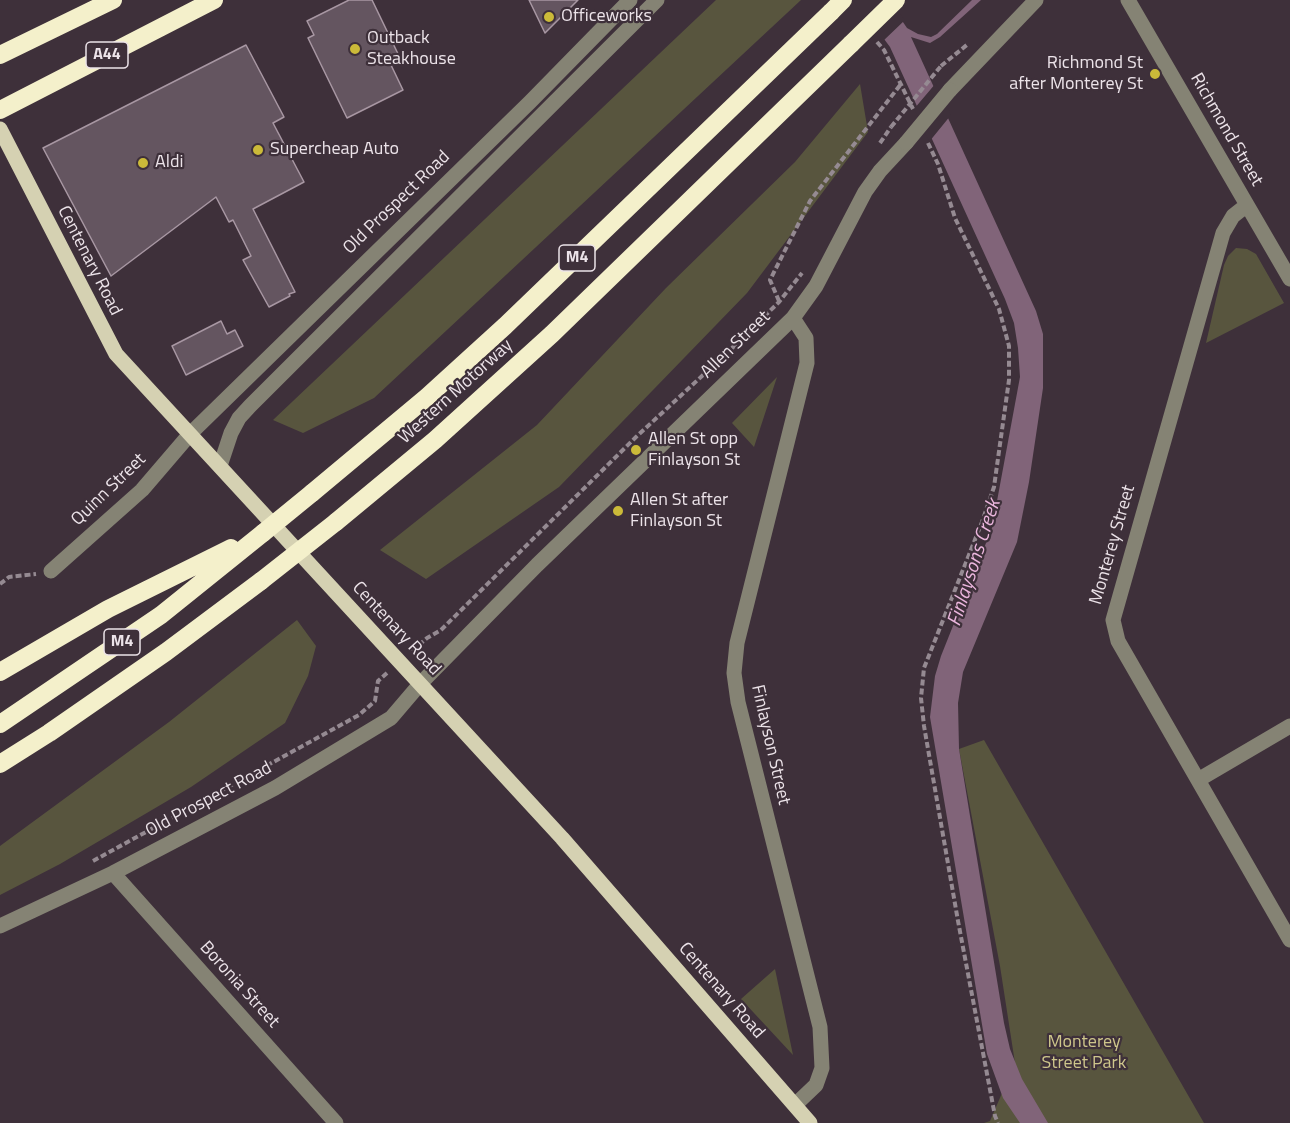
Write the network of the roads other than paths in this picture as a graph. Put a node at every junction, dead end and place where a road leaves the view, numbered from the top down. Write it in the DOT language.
graph roads {
  1 [pos="113,0"];
  2 [pos="214,0"];
  3 [pos="630,0"];
  4 [pos="657,0"];
  5 [pos="896,0"];
  6 [pos="1036,0"];
  7 [pos="1128,0"];
  8 [pos="837,6"];
  9 [pos="0,55"];
  10 [pos="0,110"];
  11 [pos="0,129"];
  12 [pos="1247,205"];
  13 [pos="1290,279"];
  14 [pos="793,318"];
  15 [pos="190,434"];
  16 [pos="220,466"];
  17 [pos="235,550"];
  18 [pos="51,571"];
  19 [pos="0,672"];
  20 [pos="420,684"];
  21 [pos="0,724"];
  22 [pos="1290,726"];
  23 [pos="49,733"];
  24 [pos="0,764"];
  25 [pos="0,778"];
  26 [pos="1198,780"];
  27 [pos="113,873"];
  28 [pos="0,926"];
  29 [pos="1290,940"];
  30 [pos="795,1105"];
  31 [pos="336,1123"];
  32 [pos="810,1123"];
  1 -- 9 [label="highway, A44"];
  2 -- 10 [label="highway, A44"];
  3 -- 15 [label="street, Old Prospect Road"];
  4 -- 16 [label="street"];
  5 -- 23 [label="highway, Western Motorway / M4, bridge"];
  6 -- 14 [label="street, Allen Street, bridge"];
  7 -- 12 [label="street, Richmond Street"];
  8 -- 17 [label="highway, Western Motorway / M4, bridge"];
  11 -- 15 [label="main road, Centenary Road"];
  12 -- 13 [label="street, Richmond Street"];
  12 -- 26 [label="street, Monterey Street"];
  14 -- 20 [label="street, Allen Street"];
  14 -- 30 [label="street, Finlayson Street"];
  15 -- 16 [label="main road, Centenary Road"];
  15 -- 18 [label="street, Quinn Street"];
  16 -- 20 [label="main road, Centenary Road"];
  17 -- 19 [label="highway"];
  17 -- 21 [label="highway, M4"];
  20 -- 27 [label="street, Old Prospect Road"];
  20 -- 30 [label="main road, Centenary Road"];
  22 -- 26 [label="street"];
  23 -- 24 [label="highway, Western Motorway / M4"];
  23 -- 25 [label="highway"];
  26 -- 29 [label="street, Monterey Street"];
  27 -- 28 [label="street, Old Prospect Road"];
  27 -- 31 [label="street, Boronia Street"];
  30 -- 32 [label="main road, Centenary Road"];
}
